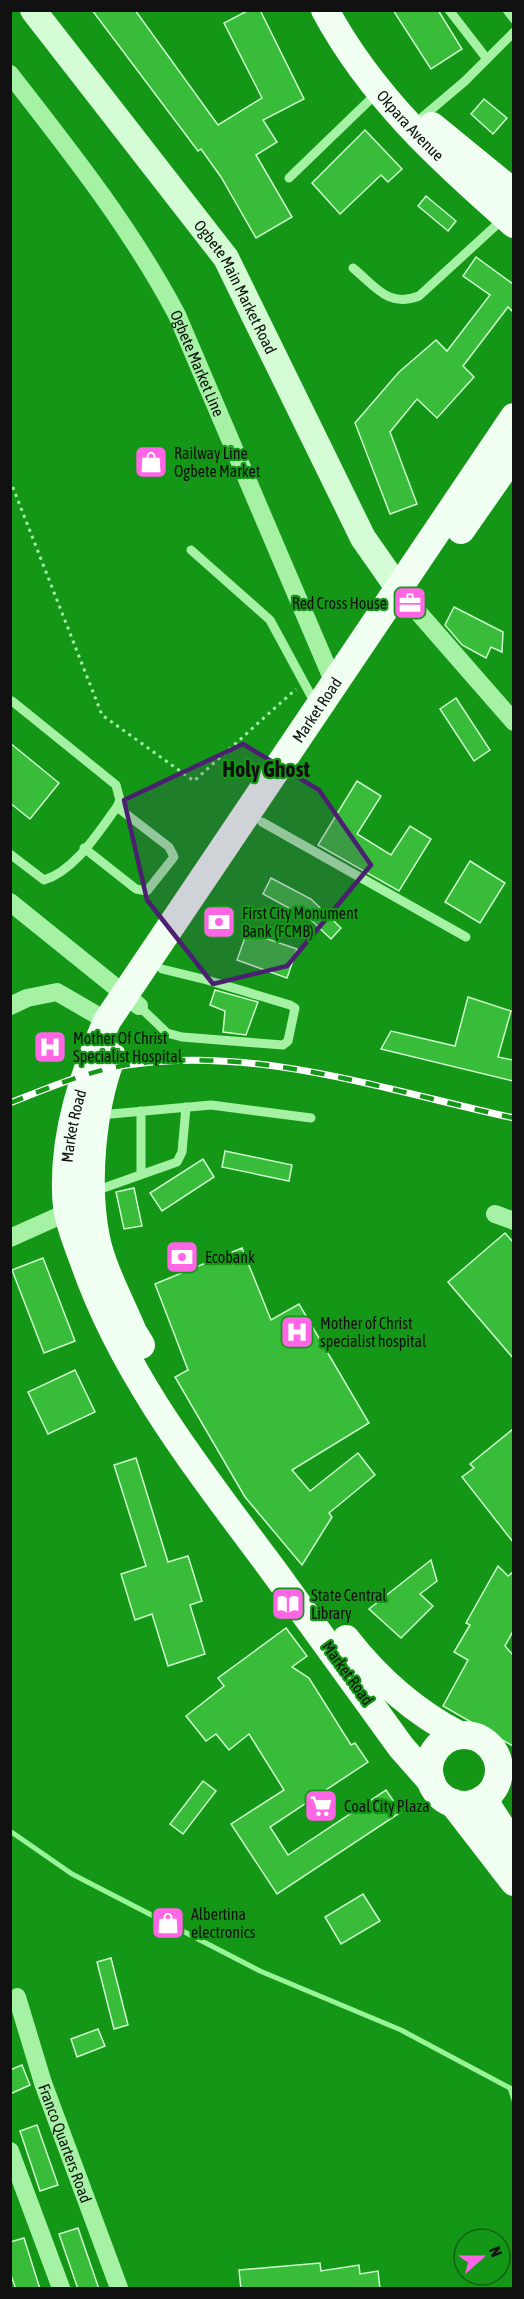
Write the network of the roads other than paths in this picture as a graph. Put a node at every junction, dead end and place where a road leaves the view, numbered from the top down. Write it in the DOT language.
graph roads {
  1 [pos="33,10"];
  2 [pos="325,10"];
  3 [pos="344,10"];
  4 [pos="449,10"];
  5 [pos="507,10"];
  6 [pos="513,19"];
  7 [pos="513,32"];
  8 [pos="486,59"];
  9 [pos="10,74"];
  10 [pos="379,91"];
  11 [pos="417,123"];
  12 [pos="289,178"];
  13 [pos="511,210"];
  14 [pos="353,268"];
  15 [pos="513,417"];
  16 [pos="513,454"];
  17 [pos="191,550"];
  18 [pos="404,596"];
  19 [pos="334,683"];
  20 [pos="12,701"];
  21 [pos="317,708"];
  22 [pos="513,722"];
  23 [pos="117,807"];
  24 [pos="262,822"];
  25 [pos="84,848"];
  26 [pos="10,854"];
  27 [pos="10,902"];
  28 [pos="466,937"];
  29 [pos="162,969"];
  30 [pos="131,1000"];
  31 [pos="10,1006"];
  32 [pos="106,1021"];
  33 [pos="103,1055"];
  34 [pos="92,1083"];
  35 [pos="186,1107"];
  36 [pos="141,1111"];
  37 [pos="97,1116"];
  38 [pos="311,1118"];
  39 [pos="141,1174"];
  40 [pos="90,1192"];
  41 [pos="68,1212"];
  42 [pos="495,1214"];
  43 [pos="513,1221"];
  44 [pos="10,1238"];
  45 [pos="459,1735"];
  46 [pos="502,1751"];
  47 [pos="431,1781"];
  48 [pos="496,1794"];
  49 [pos="453,1803"];
  50 [pos="513,1847"];
  51 [pos="513,1882"];
  52 [pos="17,1997"];
  53 [pos="10,2151"];
  54 [pos="61,2289"];
  55 [pos="119,2289"];
  1 -- 18 [label="street, Ogbete Main Market Road"];
  2 -- 10 [label="main road, Okpara Avenue"];
  3 -- 11 [label="main road, Okpara Avenue"];
  4 -- 8 [label="lane"];
  5 -- 6 [label="lane"];
  7 -- 8 [label="lane"];
  8 -- 11 [label="lane"];
  9 -- 19 [label="street, Ogbete Market Line"];
  10 -- 11 [label="main road, Okpara Avenue"];
  10 -- 12 [label="lane"];
  11 -- 13 [label="main road, Okpara Avenue"];
  13 -- 14 [label="lane"];
  15 -- 18 [label="main road, Market Road"];
  16 -- 18 [label="main road, Market Road"];
  17 -- 21 [label="lane"];
  18 -- 19 [label="main road, Market Road"];
  18 -- 22 [label="street"];
  18 -- 24 [label="main road, Market Road"];
  19 -- 21 [label="main road, Market Road"];
  20 -- 23 [label="lane"];
  21 -- 30 [label="main road, Market Road"];
  23 -- 25 [label="lane"];
  23 -- 25 [label="lane"];
  24 -- 28 [label="lane"];
  24 -- 29 [label="main road, Market Road"];
  25 -- 26 [label="lane"];
  27 -- 30 [label="street"];
  29 -- 30 [label="main road, Market Road"];
  29 -- 30 [label="lane"];
  30 -- 32 [label="main road, Market Road"];
  30 -- 33 [label="main road, Market Road"];
  31 -- 32 [label="street"];
  32 -- 33 [label="main road, Market Road"];
  33 -- 34 [label="main road, Market Road"];
  34 -- 37 [label="main road, Market Road"];
  34 -- 41 [label="main road, Market Road"];
  35 -- 36 [label="lane"];
  35 -- 38 [label="lane"];
  35 -- 39 [label="lane"];
  36 -- 37 [label="lane"];
  36 -- 39 [label="lane"];
  37 -- 40 [label="main road, Market Road"];
  39 -- 40 [label="lane"];
  40 -- 45 [label="main road, Market Road"];
  41 -- 44 [label="street"];
  41 -- 47 [label="main road, Market Road"];
  42 -- 43 [label="street"];
  45 -- 46 [label="main road"];
  45 -- 47 [label="main road"];
  46 -- 48 [label="main road"];
  47 -- 49 [label="main road"];
  48 -- 49 [label="main road"];
  48 -- 50 [label="main road"];
  49 -- 51 [label="main road"];
  52 -- 55 [label="street, Franco Quarters Road"];
  53 -- 54 [label="street"];
}
